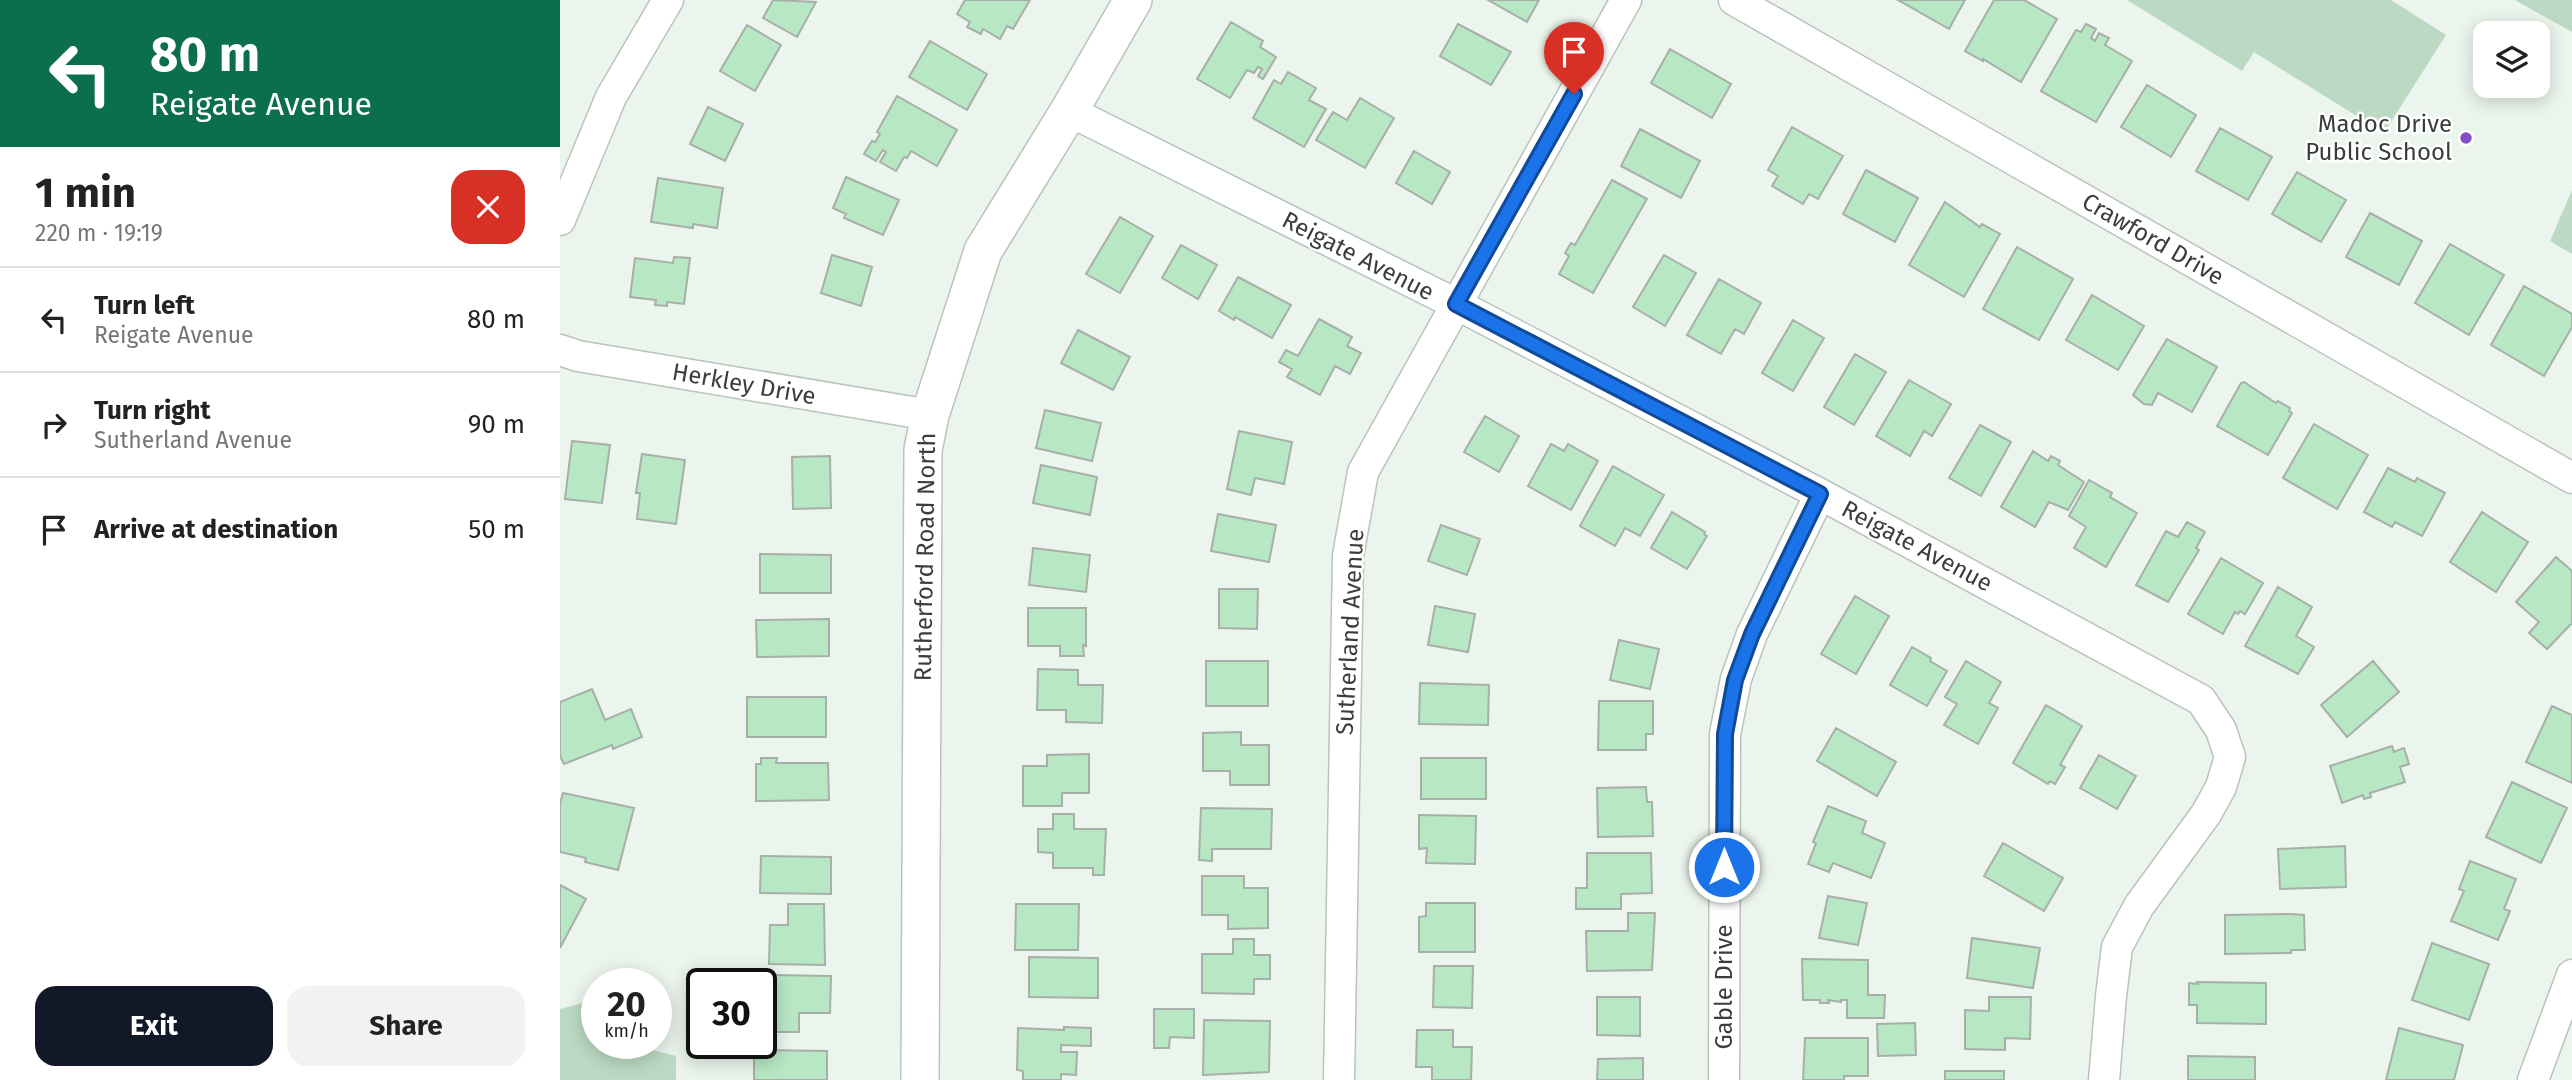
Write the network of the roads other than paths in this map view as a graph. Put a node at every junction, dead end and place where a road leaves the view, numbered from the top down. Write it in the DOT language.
graph roads {
  1 [pos="668,0"];
  2 [pos="1133,0"];
  3 [pos="1626,0"];
  4 [pos="1734,0"];
  5 [pos="1069,111"];
  6 [pos="560,220"];
  7 [pos="1456,304"];
  8 [pos="560,350"];
  9 [pos="930,415"];
  10 [pos="2572,478"];
  11 [pos="1820,494"];
  12 [pos="2572,975"];
  13 [pos="920,1080"];
  14 [pos="1339,1080"];
  15 [pos="1724,1080"];
  16 [pos="2104,1080"];
  17 [pos="2533,1080"];
  1 -- 6 [label="street"];
  2 -- 5 [label="street, Rutherford Road North"];
  3 -- 7 [label="street, Sutherland Avenue"];
  4 -- 10 [label="street, Crawford Drive"];
  5 -- 7 [label="street, Reigate Avenue"];
  5 -- 9 [label="street, Rutherford Road North"];
  7 -- 11 [label="street, Reigate Avenue"];
  7 -- 14 [label="street, Sutherland Avenue"];
  8 -- 9 [label="street, Herkley Drive"];
  9 -- 13 [label="street, Rutherford Road North"];
  11 -- 15 [label="street, Gable Drive"];
  11 -- 16 [label="street, Reigate Avenue"];
  12 -- 17 [label="street"];
}
